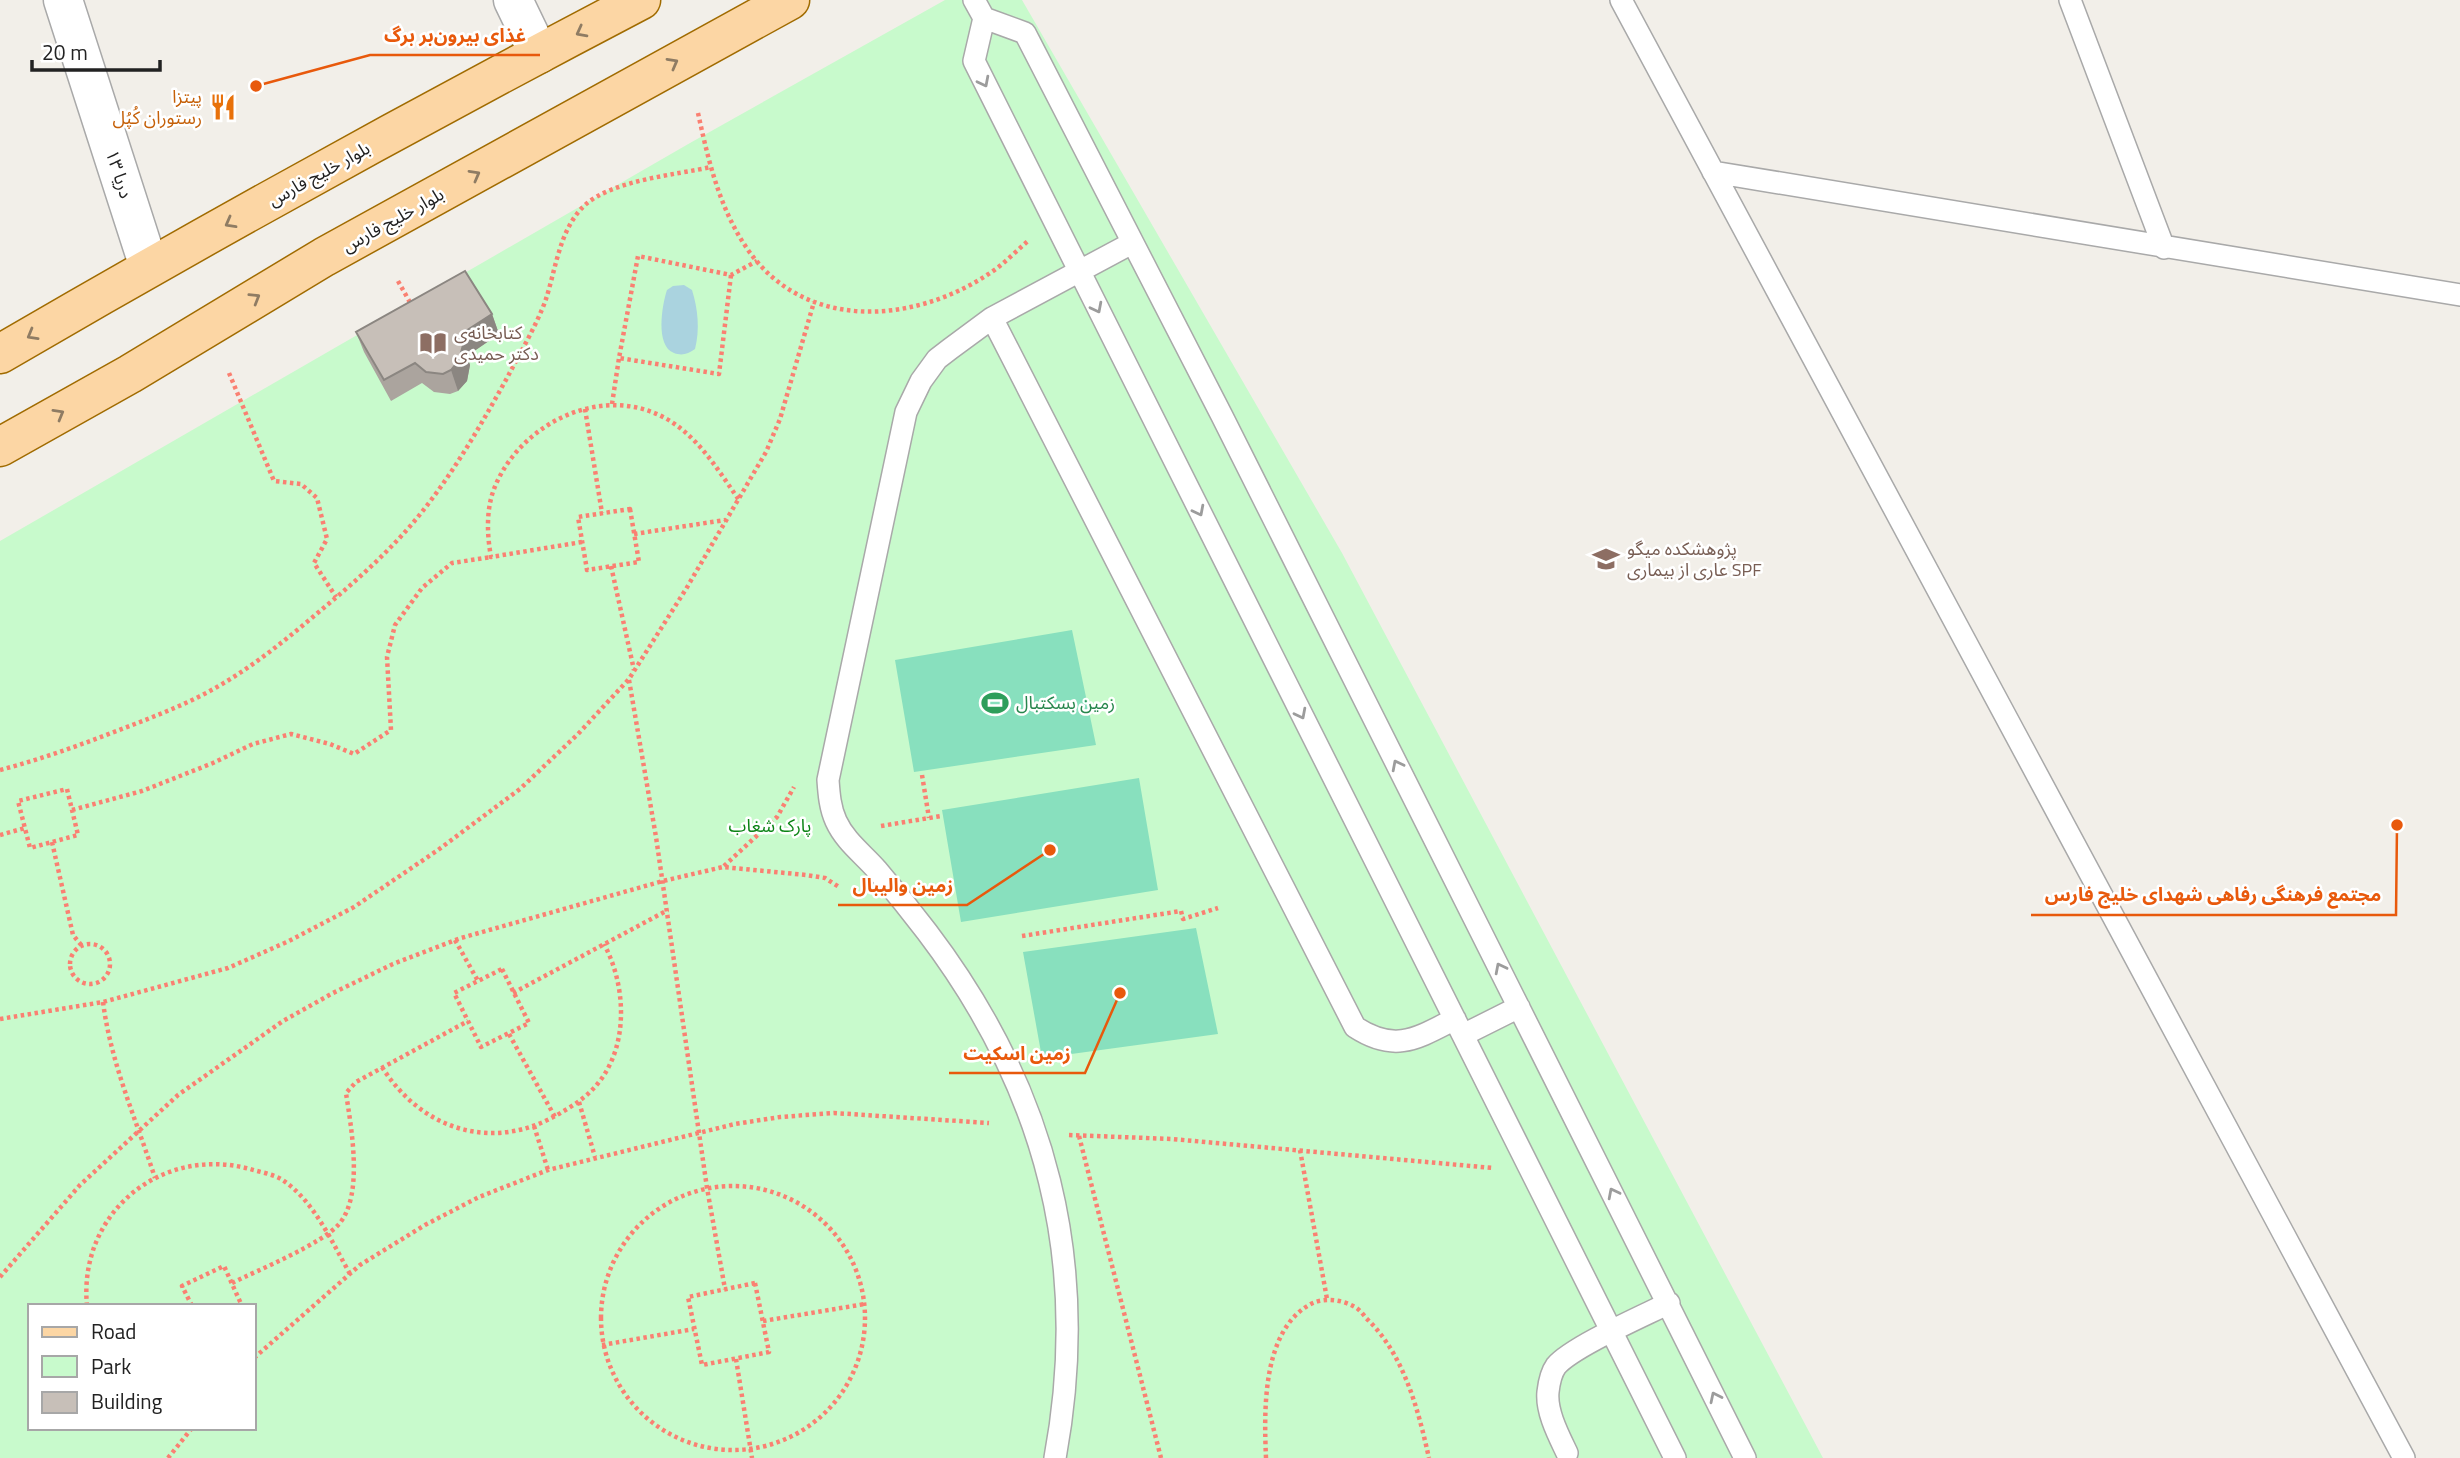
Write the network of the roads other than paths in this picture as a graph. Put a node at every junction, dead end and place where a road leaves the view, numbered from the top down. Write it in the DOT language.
graph roads {
  1 [pos="63,0"];
  2 [pos="513,0"];
  3 [pos="641,0"];
  4 [pos="790,0"];
  5 [pos="1621,0"];
  6 [pos="2070,0"];
  7 [pos="979,9"];
  8 [pos="539,54"];
  9 [pos="1713,172"];
  10 [pos="1132,243"];
  11 [pos="2164,248"];
  12 [pos="149,267"];
  13 [pos="1078,270"];
  14 [pos="2460,295"];
  15 [pos="992,318"];
  16 [pos="0,354"];
  17 [pos="0,447"];
  18 [pos="1519,1007"];
  19 [pos="1459,1027"];
  20 [pos="1669,1303"];
  21 [pos="1613,1332"];
  22 [pos="1567,1453"];
  23 [pos="1055,1458"];
  24 [pos="1675,1458"];
  25 [pos="1745,1458"];
  26 [pos="2404,1458"];
  1 -- 12 [label="street, دریا ۱۳"];
  2 -- 8 [label="street"];
  3 -- 8 [label="main road, بلوار خلیج‌ فارس, one-way"];
  17 -- 4 [label="main road, بلوار خلیج ‌فارس, one-way"];
  5 -- 9 [label="lane"];
  6 -- 11 [label="lane"];
  7 -- 10 [label="lane"];
  7 -- 13 [label="lane, one-way"];
  8 -- 12 [label="main road, بلوار خلیج‌ فارس, one-way"];
  9 -- 11 [label="lane"];
  9 -- 26 [label="lane"];
  10 -- 13 [label="lane"];
  18 -- 10 [label="lane, one-way"];
  11 -- 14 [label="lane"];
  12 -- 16 [label="main road, بلوار خلیج‌ فارس, one-way"];
  13 -- 15 [label="lane"];
  13 -- 19 [label="lane, one-way"];
  15 -- 19 [label="lane"];
  15 -- 23 [label="lane"];
  18 -- 19 [label="lane"];
  20 -- 18 [label="lane, one-way"];
  19 -- 21 [label="lane"];
  20 -- 21 [label="lane"];
  25 -- 20 [label="lane, one-way"];
  21 -- 22 [label="lane"];
  21 -- 24 [label="lane"];
}
